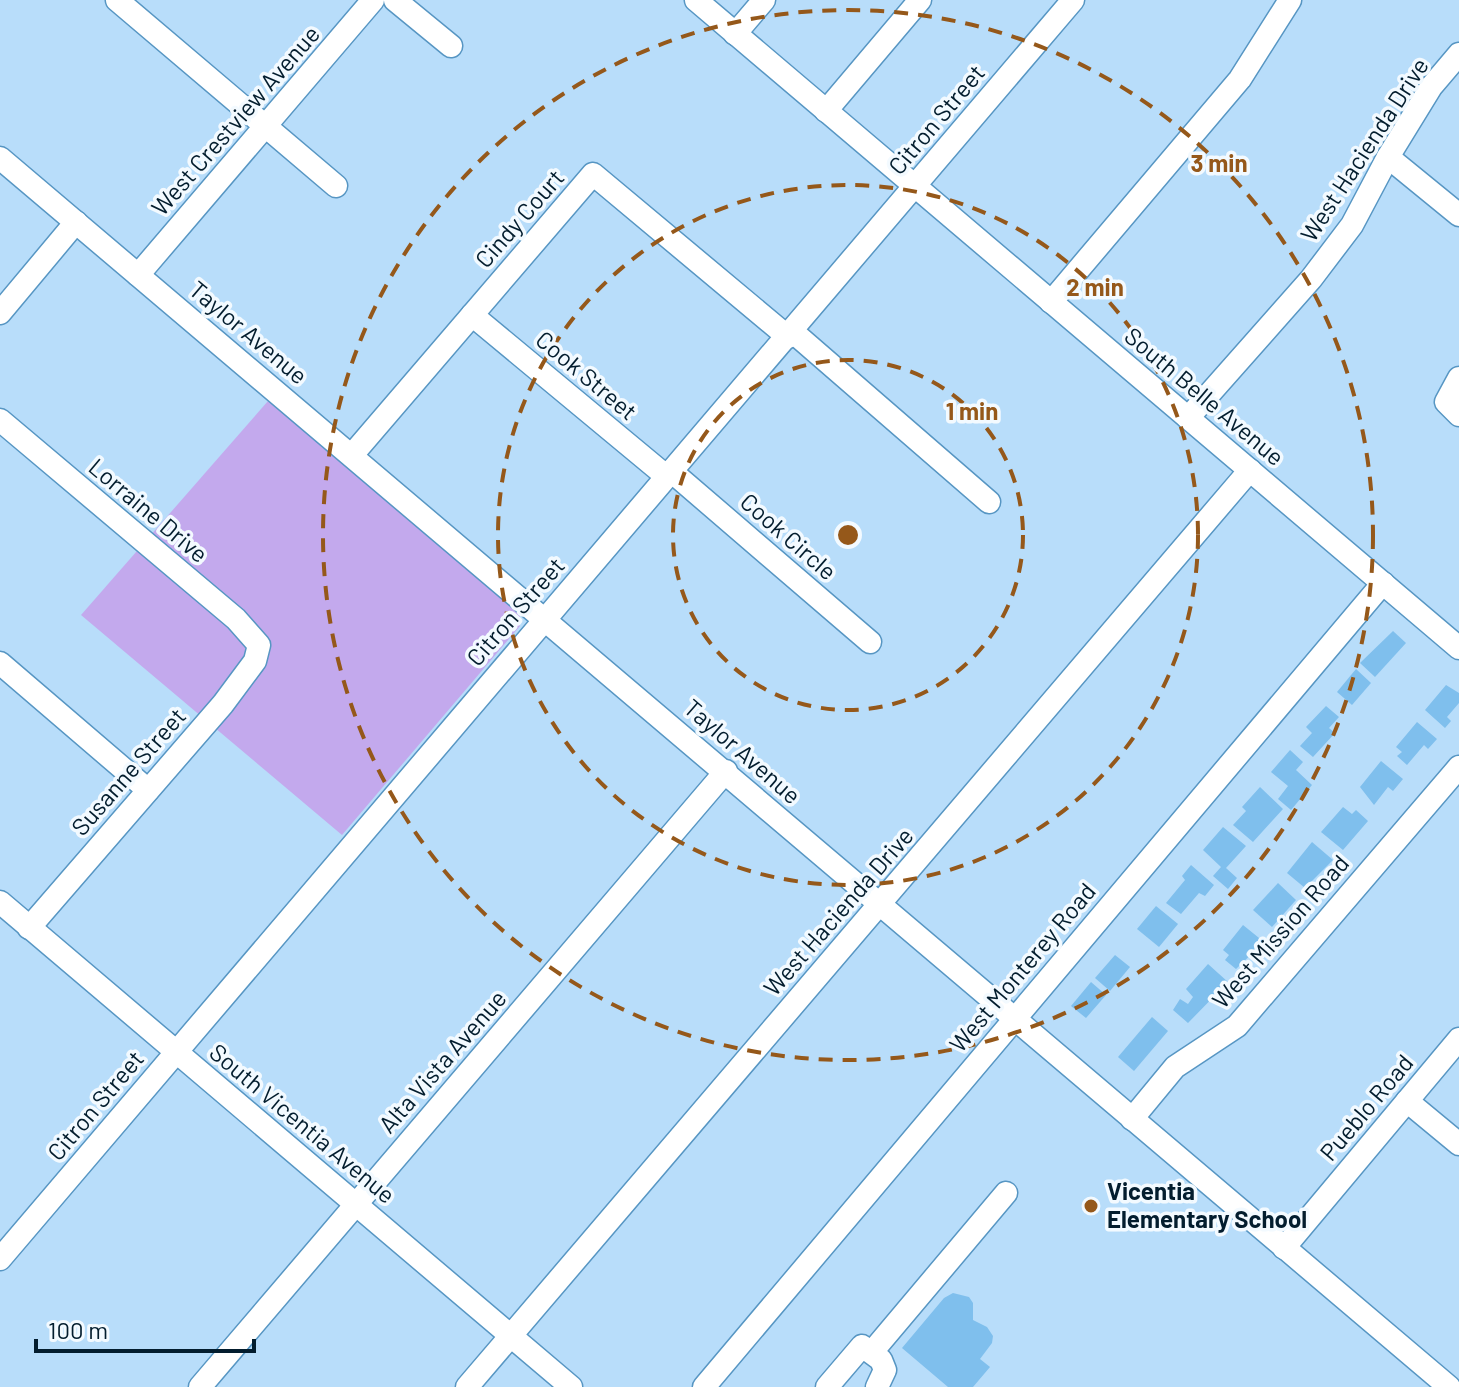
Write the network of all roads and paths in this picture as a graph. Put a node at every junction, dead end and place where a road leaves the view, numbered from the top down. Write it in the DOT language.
graph roads {
  1 [pos="373,0"];
  2 [pos="395,0"];
  3 [pos="696,0"];
  4 [pos="764,0"];
  5 [pos="920,0"];
  6 [pos="1073,0"];
  7 [pos="1290,0"];
  8 [pos="120,1"];
  9 [pos="735,34"];
  10 [pos="451,46"];
  11 [pos="1459,54"];
  12 [pos="826,111"];
  13 [pos="267,128"];
  14 [pos="1388,157"];
  15 [pos="0,158"];
  16 [pos="336,186"];
  17 [pos="915,186"];
  18 [pos="1459,215"];
  19 [pos="76,222"];
  20 [pos="138,275"];
  21 [pos="1051,302"];
  22 [pos="0,313"];
  23 [pos="472,315"];
  24 [pos="790,335"];
  25 [pos="1459,378"];
  26 [pos="1459,415"];
  27 [pos="1188,418"];
  28 [pos="0,420"];
  29 [pos="352,455"];
  30 [pos="1250,470"];
  31 [pos="669,474"];
  32 [pos="989,502"];
  33 [pos="1383,583"];
  34 [pos="545,617"];
  35 [pos="870,642"];
  36 [pos="259,645"];
  37 [pos="1459,648"];
  38 [pos="0,663"];
  39 [pos="1459,767"];
  40 [pos="726,771"];
  41 [pos="148,790"];
  42 [pos="0,902"];
  43 [pos="879,905"];
  44 [pos="29,928"];
  45 [pos="1014,1020"];
  46 [pos="1459,1039"];
  47 [pos="175,1053"];
  48 [pos="1407,1101"];
  49 [pos="1132,1119"];
  50 [pos="1459,1144"];
  51 [pos="1006,1193"];
  52 [pos="356,1203"];
  53 [pos="1284,1248"];
  54 [pos="0,1259"];
  55 [pos="511,1335"];
  56 [pos="872,1352"];
  57 [pos="1424,1379"];
  58 [pos="200,1387"];
  59 [pos="467,1387"];
  60 [pos="571,1387"];
  61 [pos="704,1387"];
  62 [pos="827,1387"];
  63 [pos="877,1387"];
  64 [pos="1449,1387"];
  1 -- 13 [label="street, West Crestview Avenue"];
  2 -- 10 [label="street"];
  3 -- 9 [label="street, South Belle Avenue"];
  4 -- 9 [label="street"];
  5 -- 12 [label="street"];
  6 -- 17 [label="street, Citron Street"];
  7 -- 21 [label="street"];
  8 -- 13 [label="street"];
  9 -- 12 [label="street, South Belle Avenue"];
  11 -- 14 [label="street, West Hacienda Drive"];
  12 -- 17 [label="street, South Belle Avenue"];
  13 -- 16 [label="street"];
  13 -- 20 [label="street, West Crestview Avenue"];
  14 -- 18 [label="street"];
  14 -- 27 [label="street, West Hacienda Drive"];
  15 -- 19 [label="street, Taylor Avenue"];
  17 -- 21 [label="street, South Belle Avenue"];
  17 -- 24 [label="street, Citron Street"];
  19 -- 20 [label="street, Taylor Avenue"];
  19 -- 22 [label="street"];
  20 -- 29 [label="street, Taylor Avenue"];
  21 -- 27 [label="street, South Belle Avenue"];
  23 -- 24 [label="street, Cindy Court"];
  23 -- 29 [label="street, Cindy Court"];
  23 -- 31 [label="street, Cook Street"];
  24 -- 31 [label="street, Citron Street"];
  24 -- 32 [label="street"];
  25 -- 26 [label="street"];
  27 -- 30 [label="street, South Belle Avenue"];
  28 -- 36 [label="street, Lorraine Drive"];
  29 -- 34 [label="street, Taylor Avenue"];
  30 -- 33 [label="street, South Belle Avenue"];
  30 -- 43 [label="street, West Hacienda Drive"];
  31 -- 34 [label="street, Citron Street"];
  31 -- 35 [label="street, Cook Circle"];
  33 -- 37 [label="street, South Belle Avenue"];
  33 -- 45 [label="street, West Monterey Road"];
  34 -- 40 [label="street, Taylor Avenue"];
  34 -- 47 [label="street, Citron Street"];
  36 -- 41 [label="street, Susanne Street"];
  38 -- 41 [label="street"];
  39 -- 49 [label="street, West Mission Road"];
  40 -- 43 [label="street, Taylor Avenue"];
  40 -- 52 [label="street, Alta Vista Avenue"];
  41 -- 44 [label="street, Susanne Street"];
  42 -- 44 [label="street, South Vicentia Avenue"];
  43 -- 45 [label="street, Taylor Avenue"];
  43 -- 55 [label="street, West Hacienda Drive"];
  44 -- 47 [label="street, South Vicentia Avenue"];
  45 -- 49 [label="street, Taylor Avenue"];
  45 -- 61 [label="street, West Monterey Road"];
  46 -- 48 [label="street, Pueblo Road"];
  47 -- 52 [label="street, South Vicentia Avenue"];
  47 -- 54 [label="street, Citron Street"];
  48 -- 50 [label="street"];
  48 -- 53 [label="street, Pueblo Road"];
  49 -- 53 [label="street, Taylor Avenue"];
  51 -- 56 [label="street"];
  52 -- 55 [label="street, South Vicentia Avenue"];
  52 -- 58 [label="street, Alta Vista Avenue"];
  53 -- 57 [label="street, Taylor Avenue"];
  55 -- 59 [label="street, West Hacienda Drive"];
  55 -- 60 [label="street, South Vicentia Avenue"];
  56 -- 62 [label="street"];
  56 -- 63 [label="street"];
  57 -- 64 [label="street, Taylor Avenue"];
}
